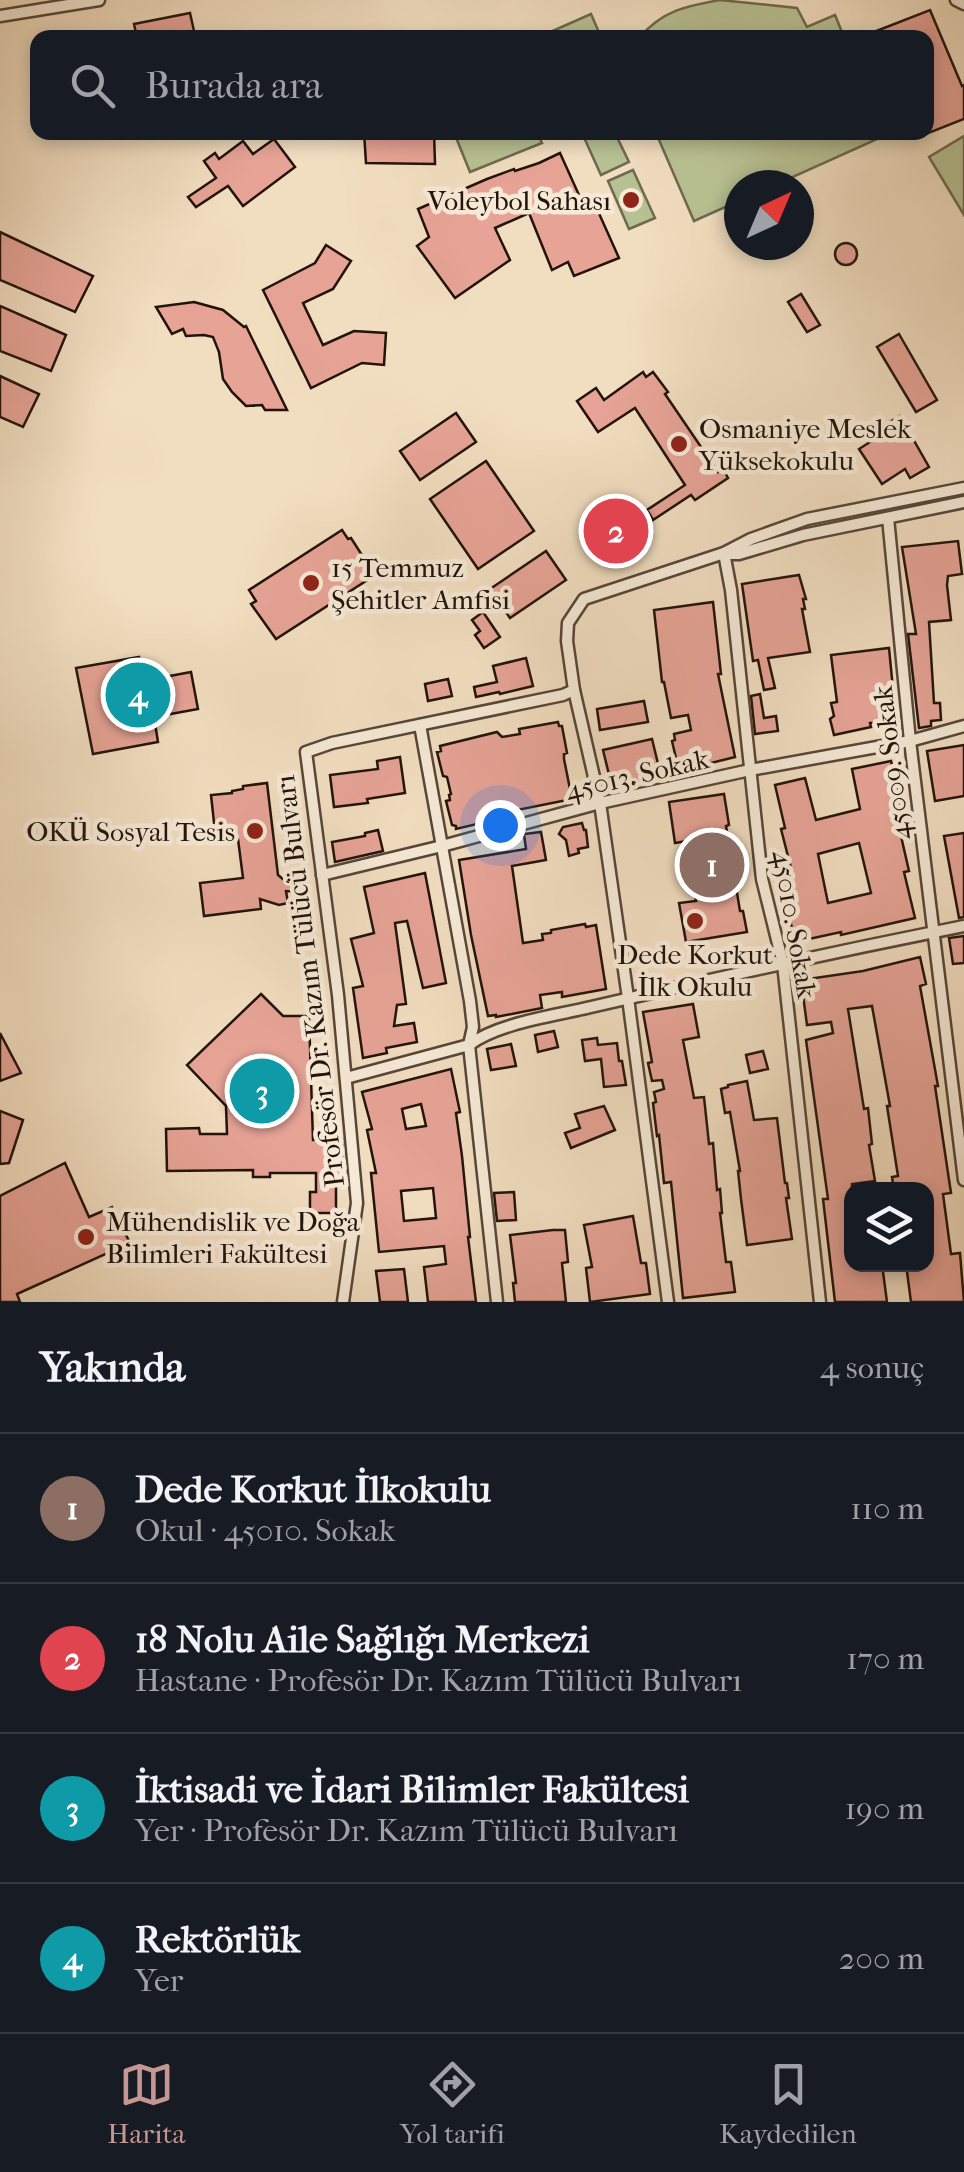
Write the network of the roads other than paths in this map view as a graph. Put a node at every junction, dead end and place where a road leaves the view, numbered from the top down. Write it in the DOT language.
graph roads {
  1 [pos="98,0"];
  2 [pos="956,0"];
  3 [pos="964,4"];
  4 [pos="0,16"];
  5 [pos="964,488"];
  6 [pos="964,502"];
  7 [pos="888,518"];
  8 [pos="724,554"];
  9 [pos="574,690"];
  10 [pos="420,725"];
  11 [pos="964,726"];
  12 [pos="910,741"];
  13 [pos="750,770"];
  14 [pos="600,803"];
  15 [pos="442,846"];
  16 [pos="322,875"];
  17 [pos="964,926"];
  18 [pos="935,932"];
  19 [pos="783,964"];
  20 [pos="628,998"];
  21 [pos="468,1046"];
  22 [pos="346,1078"];
  23 [pos="964,1180"];
  24 [pos="343,1302"];
  25 [pos="497,1302"];
  26 [pos="668,1302"];
  27 [pos="820,1302"];
  1 -- 4 [label="street"];
  2 -- 3 [label="street"];
  5 -- 8 [label="street"];
  6 -- 7 [label="street"];
  7 -- 8 [label="street"];
  7 -- 12 [label="street, 45009. Sokak"];
  8 -- 9 [label="street"];
  8 -- 13 [label="street, 45010. Sokak"];
  9 -- 10 [label="street, Profesör Dr. Kazım Tülücü Bulvarı"];
  9 -- 14 [label="street"];
  10 -- 15 [label="street"];
  10 -- 16 [label="street, Profesör Dr. Kazım Tülücü Bulvarı"];
  11 -- 12 [label="street, 45013. Sokak"];
  12 -- 13 [label="street, 45013. Sokak"];
  12 -- 18 [label="street, 45009. Sokak"];
  13 -- 14 [label="street, 45013. Sokak"];
  13 -- 19 [label="street, 45010. Sokak"];
  14 -- 15 [label="street, 45013. Sokak"];
  14 -- 20 [label="street"];
  15 -- 16 [label="street, 45013. Sokak"];
  15 -- 21 [label="street"];
  16 -- 22 [label="street, Profesör Dr. Kazım Tülücü Bulvarı"];
  17 -- 18 [label="street"];
  18 -- 19 [label="street"];
  18 -- 23 [label="street, 45009. Sokak"];
  19 -- 20 [label="street"];
  19 -- 27 [label="street, 45010. Sokak"];
  20 -- 21 [label="street"];
  20 -- 26 [label="street"];
  21 -- 22 [label="street"];
  21 -- 25 [label="street"];
  22 -- 24 [label="street, Profesör Dr. Kazım Tülücü Bulvarı"];
}
